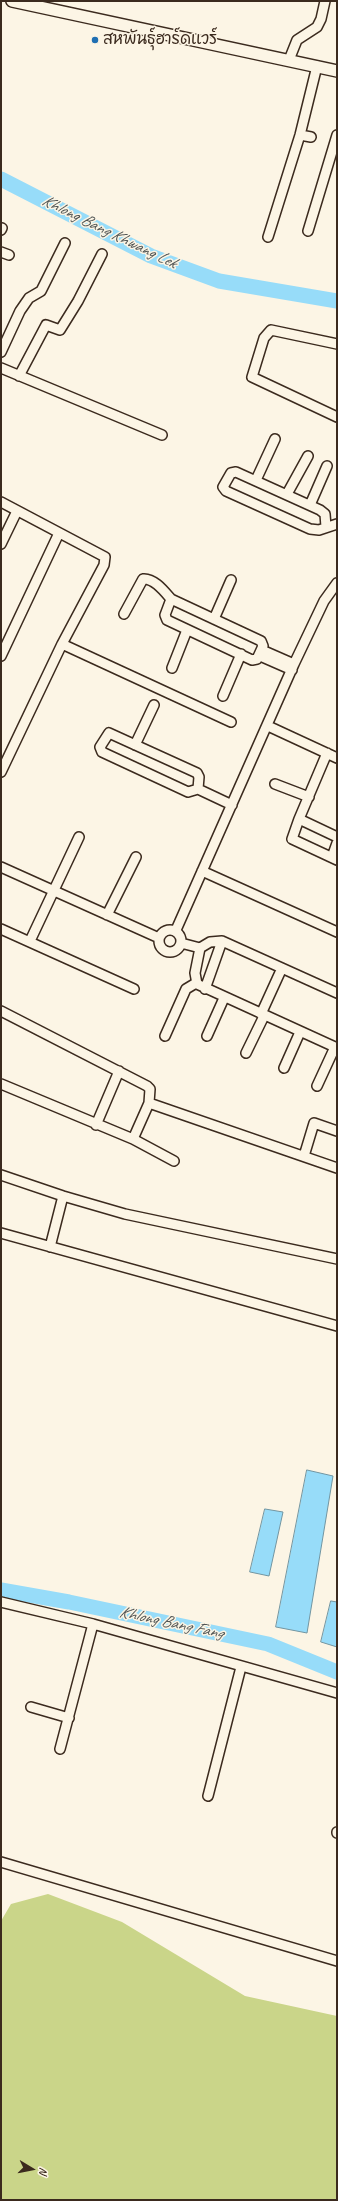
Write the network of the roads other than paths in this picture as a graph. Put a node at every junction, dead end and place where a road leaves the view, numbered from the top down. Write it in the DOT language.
graph roads {
  1 [pos="12,1"];
  2 [pos="325,1"];
  3 [pos="289,60"];
  4 [pos="317,66"];
  5 [pos="337,71"];
  6 [pos="300,135"];
  7 [pos="337,135"];
  8 [pos="311,137"];
  9 [pos="308,231"];
  10 [pos="268,237"];
  11 [pos="65,242"];
  12 [pos="102,254"];
  13 [pos="337,344"];
  14 [pos="1,352"];
  15 [pos="1,368"];
  16 [pos="19,376"];
  17 [pos="337,417"];
  18 [pos="162,435"];
  19 [pos="275,440"];
  20 [pos="308,456"];
  21 [pos="327,466"];
  22 [pos="256,480"];
  23 [pos="286,494"];
  24 [pos="1,502"];
  25 [pos="310,504"];
  26 [pos="17,511"];
  27 [pos="337,524"];
  28 [pos="326,526"];
  29 [pos="59,533"];
  30 [pos="1,544"];
  31 [pos="231,580"];
  32 [pos="337,583"];
  33 [pos="171,600"];
  34 [pos="124,614"];
  35 [pos="214,619"];
  36 [pos="187,630"];
  37 [pos="62,644"];
  38 [pos="261,653"];
  39 [pos="241,654"];
  40 [pos="1,656"];
  41 [pos="293,667"];
  42 [pos="172,668"];
  43 [pos="223,696"];
  44 [pos="154,704"];
  45 [pos="231,722"];
  46 [pos="268,726"];
  47 [pos="135,745"];
  48 [pos="328,753"];
  49 [pos="337,758"];
  50 [pos="1,772"];
  51 [pos="275,784"];
  52 [pos="198,789"];
  53 [pos="309,797"];
  54 [pos="232,805"];
  55 [pos="300,818"];
  56 [pos="79,837"];
  57 [pos="337,837"];
  58 [pos="337,843"];
  59 [pos="136,857"];
  60 [pos="334,858"];
  61 [pos="1,867"];
  62 [pos="202,871"];
  63 [pos="54,890"];
  64 [pos="107,915"];
  65 [pos="1,929"];
  66 [pos="176,930"];
  67 [pos="337,932"];
  68 [pos="159,938"];
  69 [pos="30,941"];
  70 [pos="222,941"];
  71 [pos="181,943"];
  72 [pos="200,948"];
  73 [pos="282,968"];
  74 [pos="196,983"];
  75 [pos="134,989"];
  76 [pos="205,989"];
  77 [pos="336,990"];
  78 [pos="224,998"];
  79 [pos="1,1011"];
  80 [pos="262,1015"];
  81 [pos="300,1032"];
  82 [pos="165,1036"];
  83 [pos="207,1036"];
  84 [pos="336,1047"];
  85 [pos="246,1053"];
  86 [pos="284,1068"];
  87 [pos="119,1071"];
  88 [pos="1,1084"];
  89 [pos="316,1086"];
  90 [pos="149,1103"];
  91 [pos="96,1125"];
  92 [pos="337,1131"];
  93 [pos="133,1139"];
  94 [pos="304,1156"];
  95 [pos="174,1161"];
  96 [pos="337,1168"];
  97 [pos="1,1175"];
  98 [pos="63,1196"];
  99 [pos="1,1233"];
  100 [pos="50,1247"];
  101 [pos="337,1259"];
  102 [pos="337,1326"];
  103 [pos="1,1602"];
  104 [pos="93,1624"];
  105 [pos="241,1667"];
  106 [pos="337,1693"];
  107 [pos="31,1707"];
  108 [pos="68,1718"];
  109 [pos="60,1749"];
  110 [pos="208,1796"];
  111 [pos="1,1862"];
  112 [pos="337,1961"];
  1 -- 3 [label="street"];
  2 -- 3 [label="street"];
  3 -- 4 [label="street"];
  4 -- 5 [label="street"];
  4 -- 6 [label="street"];
  6 -- 8 [label="street"];
  6 -- 10 [label="street"];
  7 -- 9 [label="street"];
  11 -- 14 [label="street"];
  12 -- 16 [label="street"];
  13 -- 17 [label="street"];
  15 -- 16 [label="street"];
  16 -- 18 [label="street"];
  19 -- 22 [label="street"];
  20 -- 23 [label="street"];
  21 -- 25 [label="street"];
  22 -- 23 [label="street"];
  22 -- 28 [label="street"];
  23 -- 25 [label="street"];
  24 -- 26 [label="street"];
  25 -- 28 [label="street"];
  26 -- 29 [label="street"];
  26 -- 30 [label="street"];
  27 -- 28 [label="street"];
  29 -- 37 [label="street"];
  29 -- 40 [label="street"];
  31 -- 35 [label="street"];
  32 -- 41 [label="street"];
  33 -- 34 [label="street"];
  33 -- 35 [label="street"];
  33 -- 36 [label="street"];
  35 -- 38 [label="street"];
  36 -- 39 [label="street"];
  36 -- 42 [label="street"];
  37 -- 45 [label="street"];
  37 -- 50 [label="street"];
  38 -- 39 [label="street"];
  38 -- 41 [label="street"];
  39 -- 43 [label="street"];
  41 -- 46 [label="street"];
  44 -- 47 [label="street"];
  46 -- 48 [label="street"];
  46 -- 54 [label="street"];
  47 -- 52 [label="street"];
  47 -- 52 [label="street"];
  48 -- 49 [label="street"];
  48 -- 53 [label="street"];
  51 -- 53 [label="street"];
  52 -- 54 [label="street"];
  53 -- 55 [label="street"];
  54 -- 62 [label="street"];
  55 -- 57 [label="street"];
  55 -- 60 [label="street"];
  56 -- 63 [label="street"];
  58 -- 60 [label="street"];
  59 -- 64 [label="street"];
  61 -- 63 [label="street"];
  62 -- 66 [label="street"];
  62 -- 67 [label="street"];
  63 -- 64 [label="street"];
  63 -- 69 [label="street"];
  64 -- 68 [label="street"];
  65 -- 69 [label="street"];
  66 -- 68 [label="street"];
  66 -- 71 [label="street"];
  68 -- 71 [label="street"];
  69 -- 75 [label="street"];
  70 -- 72 [label="street"];
  70 -- 73 [label="street"];
  70 -- 76 [label="street"];
  71 -- 72 [label="street"];
  72 -- 74 [label="street"];
  73 -- 77 [label="street"];
  73 -- 80 [label="street"];
  74 -- 76 [label="street"];
  74 -- 82 [label="street"];
  76 -- 78 [label="street"];
  78 -- 80 [label="street"];
  78 -- 83 [label="street"];
  79 -- 87 [label="street"];
  80 -- 81 [label="street"];
  80 -- 85 [label="street"];
  81 -- 84 [label="street"];
  81 -- 86 [label="street"];
  84 -- 89 [label="street"];
  87 -- 90 [label="street"];
  87 -- 91 [label="street"];
  88 -- 91 [label="street"];
  90 -- 93 [label="street"];
  90 -- 94 [label="street"];
  91 -- 93 [label="street"];
  92 -- 94 [label="street"];
  93 -- 95 [label="street"];
  94 -- 96 [label="street"];
  97 -- 98 [label="street"];
  98 -- 100 [label="street"];
  98 -- 101 [label="street"];
  99 -- 100 [label="street"];
  100 -- 102 [label="street"];
  103 -- 104 [label="street"];
  104 -- 105 [label="street"];
  104 -- 108 [label="street"];
  105 -- 106 [label="street"];
  105 -- 110 [label="street"];
  107 -- 108 [label="street"];
  108 -- 109 [label="street"];
  111 -- 112 [label="street"];
}
